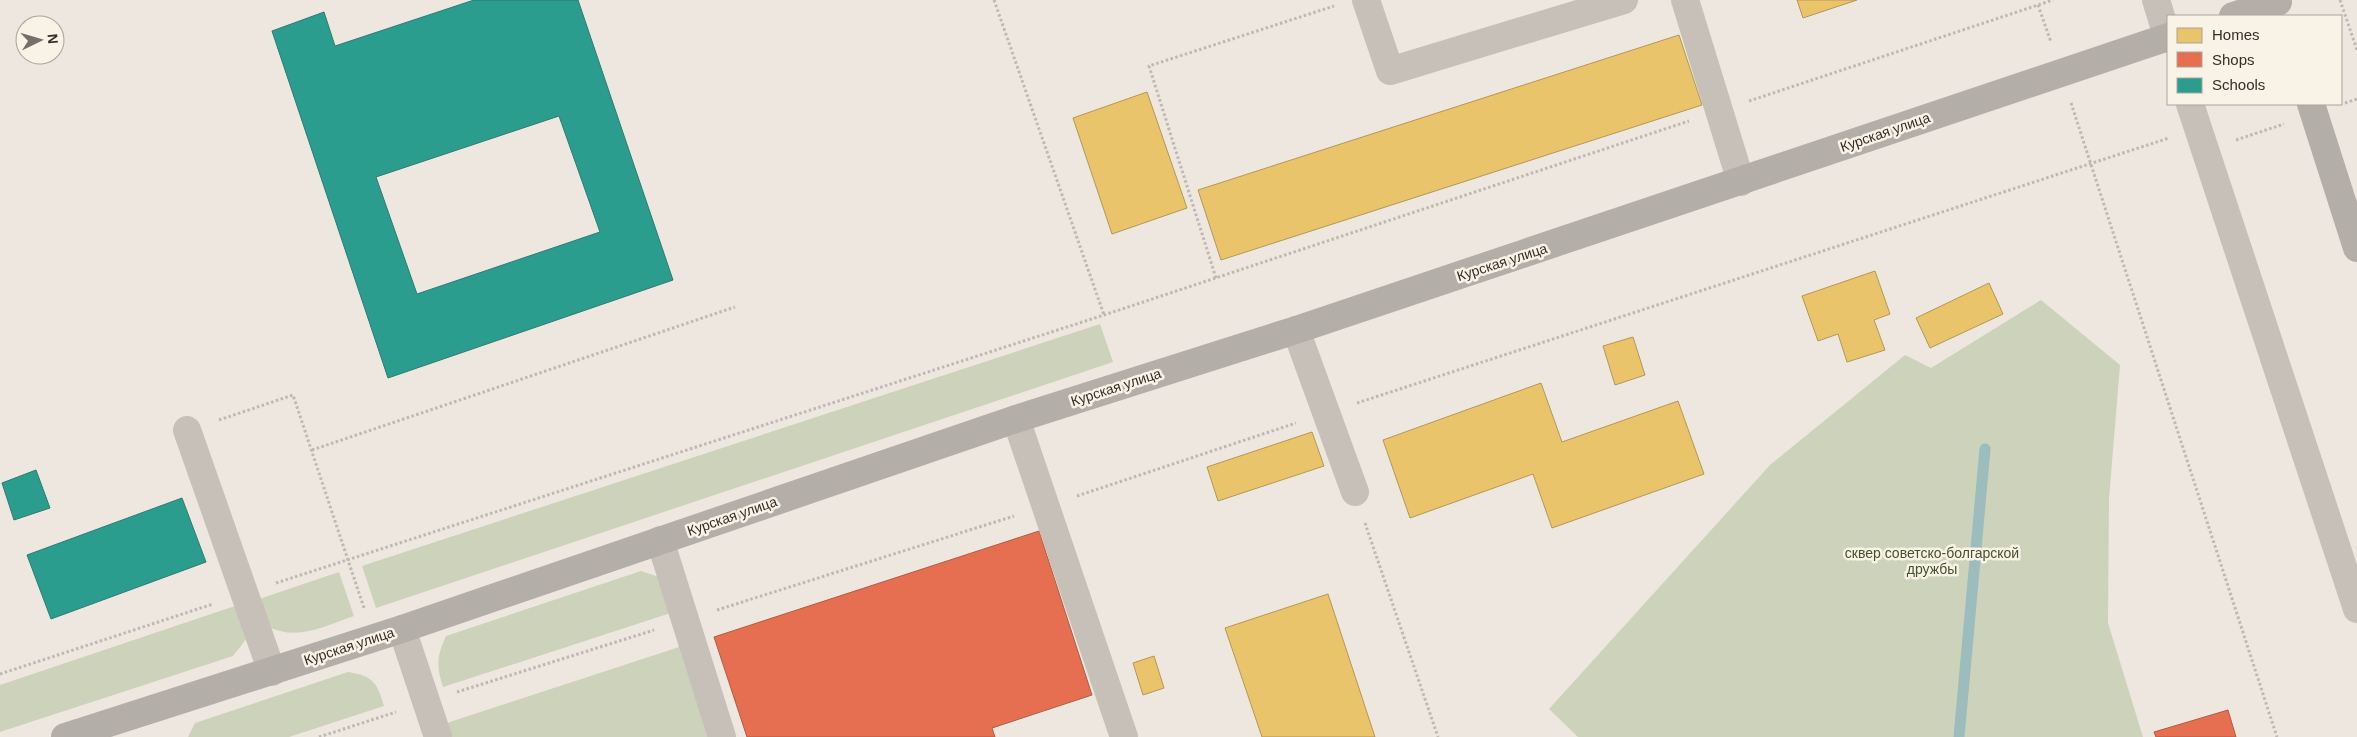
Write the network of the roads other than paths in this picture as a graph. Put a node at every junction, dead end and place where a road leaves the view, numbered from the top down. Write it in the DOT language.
graph roads {
  1 [pos="1624,0"];
  2 [pos="1685,0"];
  3 [pos="2156,0"];
  4 [pos="1354,2"];
  5 [pos="2279,6"];
  6 [pos="2238,15"];
  7 [pos="2167,35"];
  8 [pos="2167,38"];
  9 [pos="2190,105"];
  10 [pos="2311,105"];
  11 [pos="1741,182"];
  12 [pos="2357,248"];
  13 [pos="1296,330"];
  14 [pos="1016,419"];
  15 [pos="187,430"];
  16 [pos="1355,492"];
  17 [pos="660,540"];
  18 [pos="2357,609"];
  19 [pos="402,629"];
  20 [pos="272,672"];
  21 [pos="93,733"];
  22 [pos="65,737"];
  23 [pos="438,737"];
  24 [pos="722,737"];
  25 [pos="1124,737"];
  1 -- 4 [label="street"];
  2 -- 11 [label="street"];
  3 -- 7 [label="street"];
  5 -- 6 [label="main road"];
  8 -- 11 [label="main road, Курская улица"];
  9 -- 18 [label="street"];
  10 -- 12 [label="main road"];
  11 -- 13 [label="main road, Курская улица"];
  13 -- 14 [label="main road, Курская улица"];
  13 -- 16 [label="street"];
  14 -- 17 [label="main road, Курская улица"];
  14 -- 25 [label="street"];
  15 -- 20 [label="street"];
  17 -- 19 [label="main road, Курская улица"];
  17 -- 24 [label="street"];
  19 -- 20 [label="main road, Курская улица"];
  19 -- 23 [label="street"];
  20 -- 21 [label="main road, Курская улица"];
  21 -- 22 [label="main road, Курская улица"];
}
